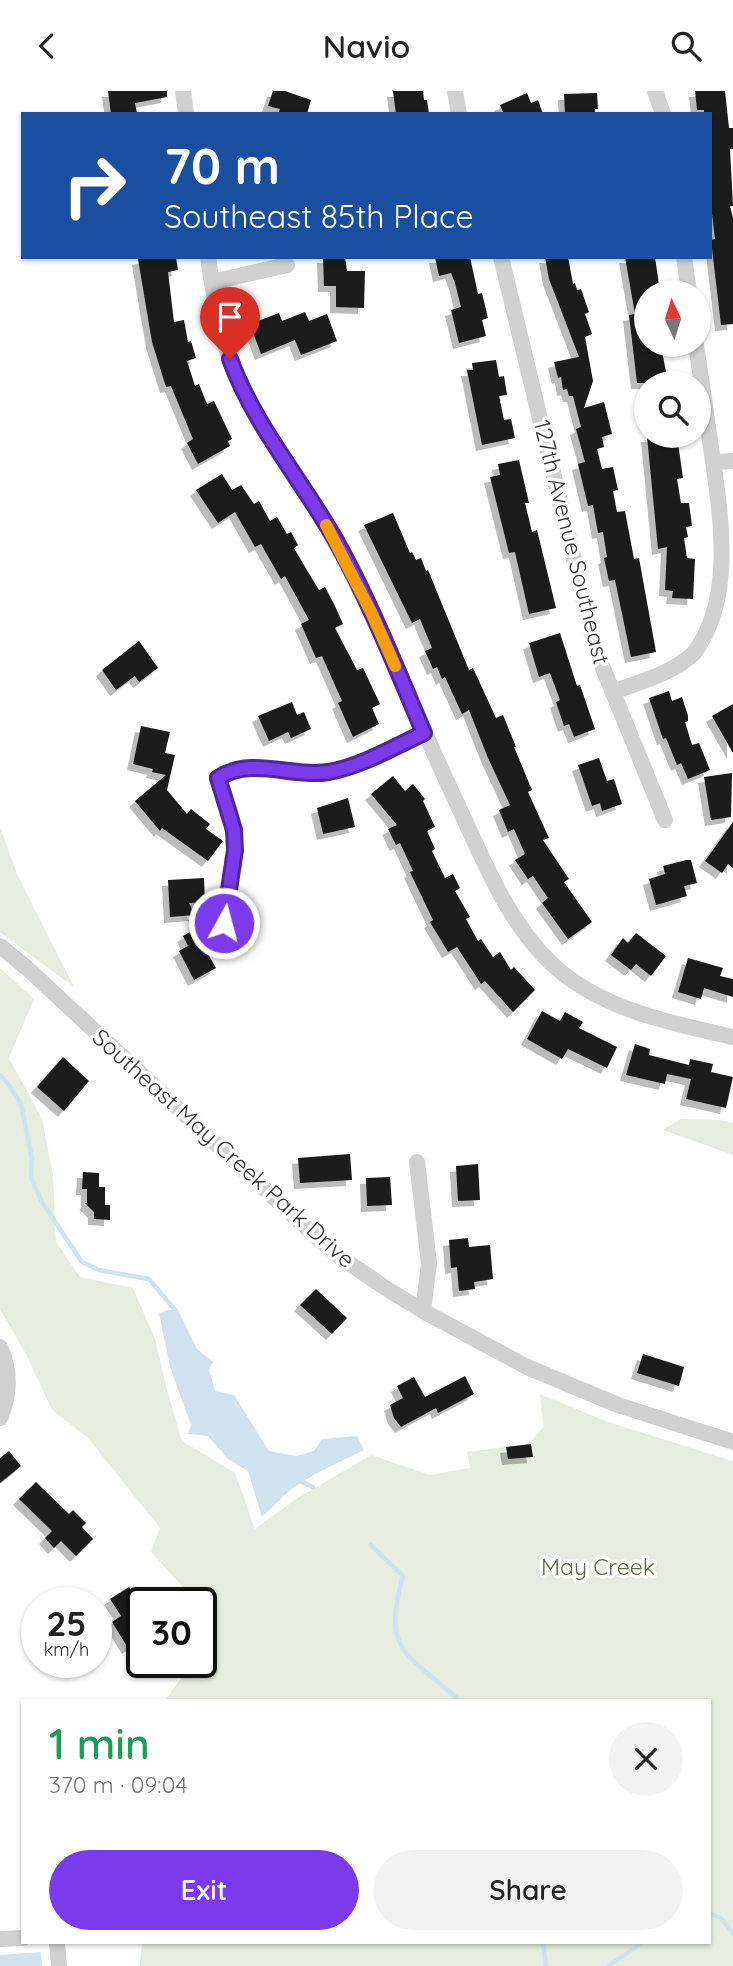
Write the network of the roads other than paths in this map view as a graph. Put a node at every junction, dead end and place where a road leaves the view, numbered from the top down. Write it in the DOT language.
graph roads {
  1 [pos="183,91"];
  2 [pos="455,91"];
  3 [pos="655,91"];
  4 [pos="186,112"];
  5 [pos="459,112"];
  6 [pos="662,112"];
  7 [pos="208,259"];
  8 [pos="501,259"];
  9 [pos="684,259"];
  10 [pos="287,265"];
  11 [pos="687,280"];
  12 [pos="212,282"];
  13 [pos="698,357"];
  14 [pos="733,460"];
  15 [pos="713,462"];
  16 [pos="613,692"];
  17 [pos="424,733"];
  18 [pos="665,820"];
  19 [pos="224,923"];
  20 [pos="0,946"];
  21 [pos="733,1037"];
  22 [pos="418,1162"];
  23 [pos="423,1311"];
  24 [pos="0,1347"];
  25 [pos="0,1418"];
  26 [pos="733,1442"];
  27 [pos="21,1938"];
  28 [pos="0,1939"];
  29 [pos="57,1944"];
  30 [pos="59,1966"];
  1 -- 4 [label="street"];
  2 -- 5 [label="street"];
  3 -- 6 [label="street"];
  7 -- 12 [label="street"];
  8 -- 16 [label="street, 127th Avenue Southeast"];
  9 -- 11 [label="street"];
  10 -- 12 [label="street"];
  12 -- 17 [label="street"];
  13 -- 15 [label="street"];
  14 -- 15 [label="street"];
  15 -- 16 [label="street"];
  16 -- 18 [label="street, 127th Avenue Southeast"];
  17 -- 19 [label="street"];
  17 -- 21 [label="street"];
  20 -- 23 [label="street, Southeast May Creek Park Drive"];
  22 -- 23 [label="street"];
  23 -- 26 [label="street, Southeast May Creek Park Drive"];
  24 -- 25 [label="street"];
  27 -- 28 [label="street"];
  29 -- 30 [label="street"];
}
